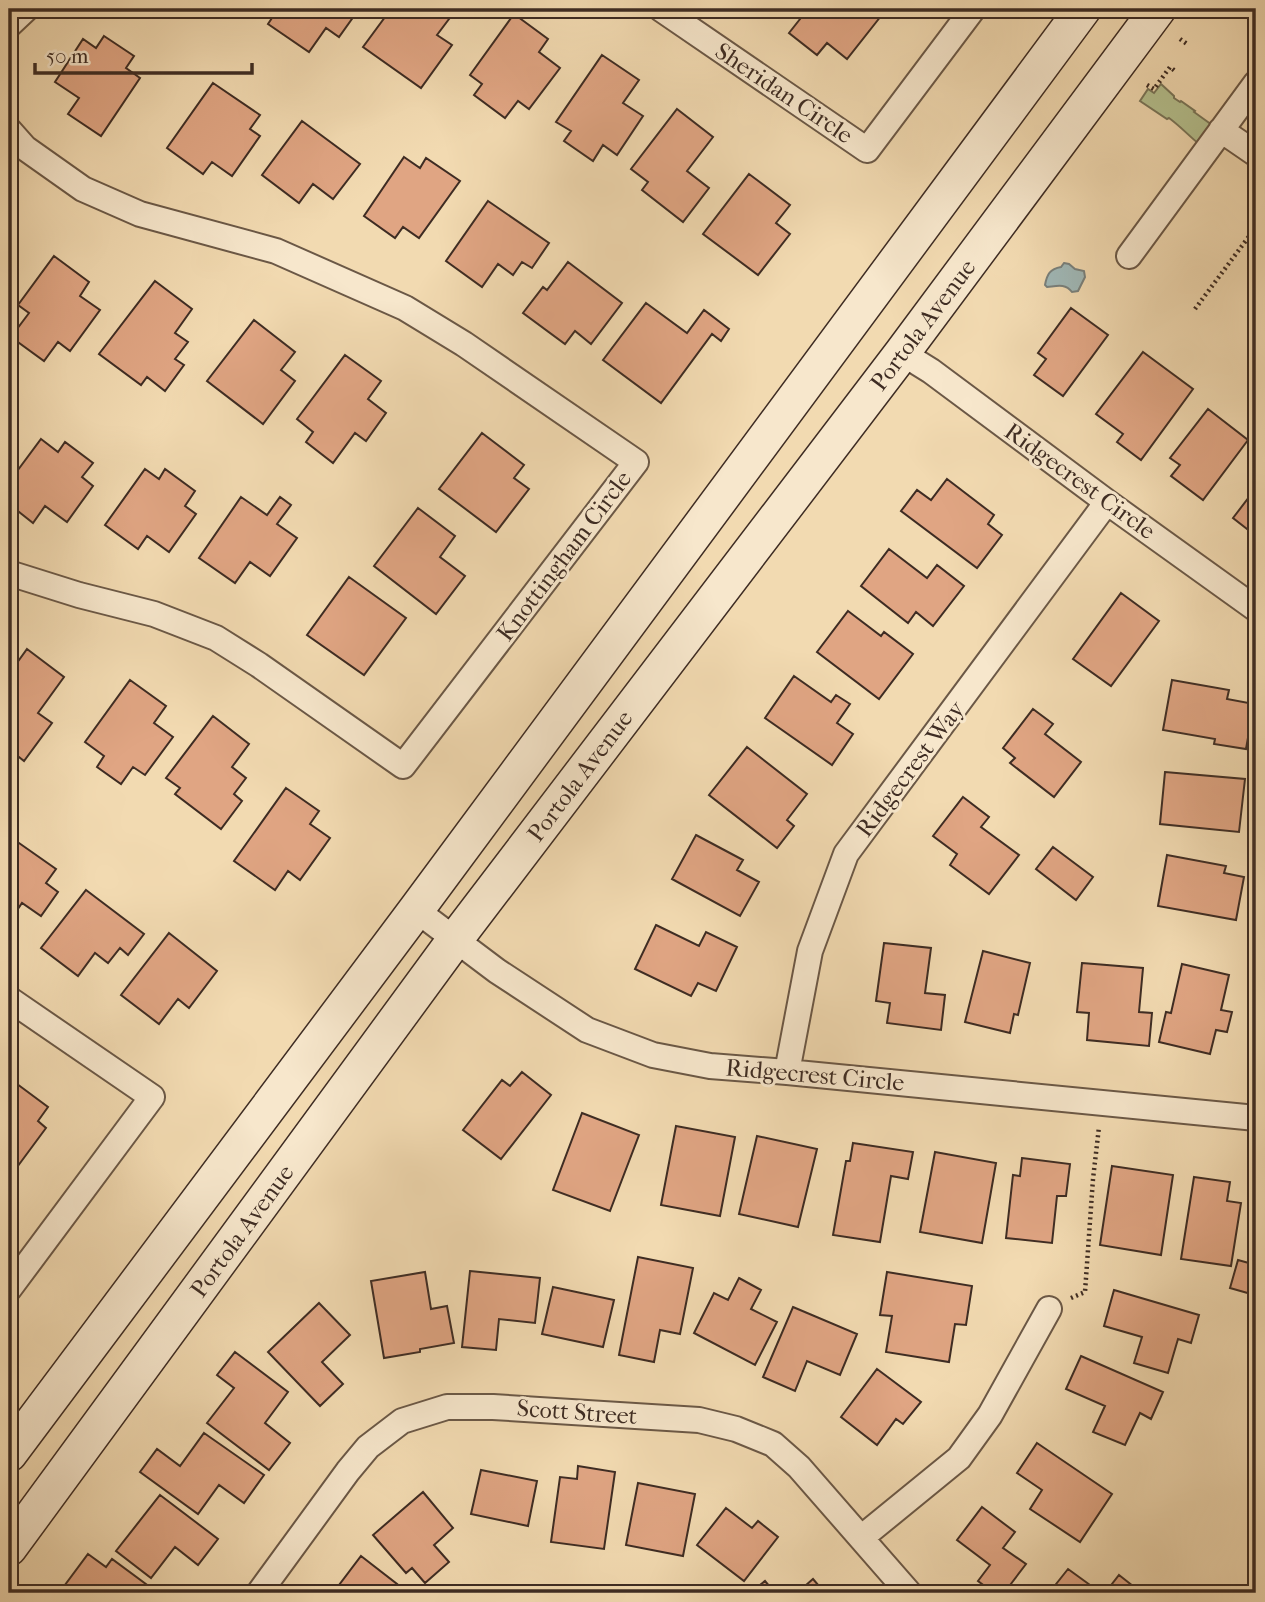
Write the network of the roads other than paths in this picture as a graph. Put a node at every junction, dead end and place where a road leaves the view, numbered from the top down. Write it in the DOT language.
graph roads {
  1 [pos="26,9"];
  2 [pos="660,9"];
  3 [pos="973,9"];
  4 [pos="1083,9"];
  5 [pos="1158,9"];
  6 [pos="9,25"];
  7 [pos="1256,83"];
  8 [pos="9,130"];
  9 [pos="1221,130"];
  10 [pos="1256,154"];
  11 [pos="1129,256"];
  12 [pos="902,354"];
  13 [pos="1108,502"];
  14 [pos="9,573"];
  15 [pos="1256,609"];
  16 [pos="416,911"];
  17 [pos="454,940"];
  18 [pos="9,999"];
  19 [pos="786,1072"];
  20 [pos="1256,1118"];
  21 [pos="9,1289"];
  22 [pos="1049,1309"];
  23 [pos="9,1454"];
  24 [pos="861,1538"];
  25 [pos="9,1548"];
  26 [pos="259,1593"];
  27 [pos="909,1593"];
  1 -- 6 [label="street"];
  2 -- 3 [label="street, Sheridan Circle"];
  4 -- 16 [label="main road"];
  5 -- 12 [label="main road, Portola Avenue"];
  7 -- 9 [label="street"];
  8 -- 14 [label="street, Knottingham Circle"];
  9 -- 10 [label="street"];
  9 -- 11 [label="street"];
  12 -- 13 [label="street, Ridgecrest Circle"];
  12 -- 17 [label="main road, Portola Avenue"];
  13 -- 15 [label="street, Ridgecrest Circle"];
  13 -- 19 [label="street, Ridgecrest Way"];
  16 -- 17 [label="street, Ridgecrest Circle"];
  16 -- 23 [label="main road"];
  17 -- 19 [label="street, Ridgecrest Circle"];
  17 -- 25 [label="main road, Portola Avenue"];
  18 -- 21 [label="street"];
  19 -- 20 [label="street, Ridgecrest Circle"];
  22 -- 24 [label="street"];
  24 -- 26 [label="street, Scott Street"];
  24 -- 27 [label="street, Scott Street"];
}
